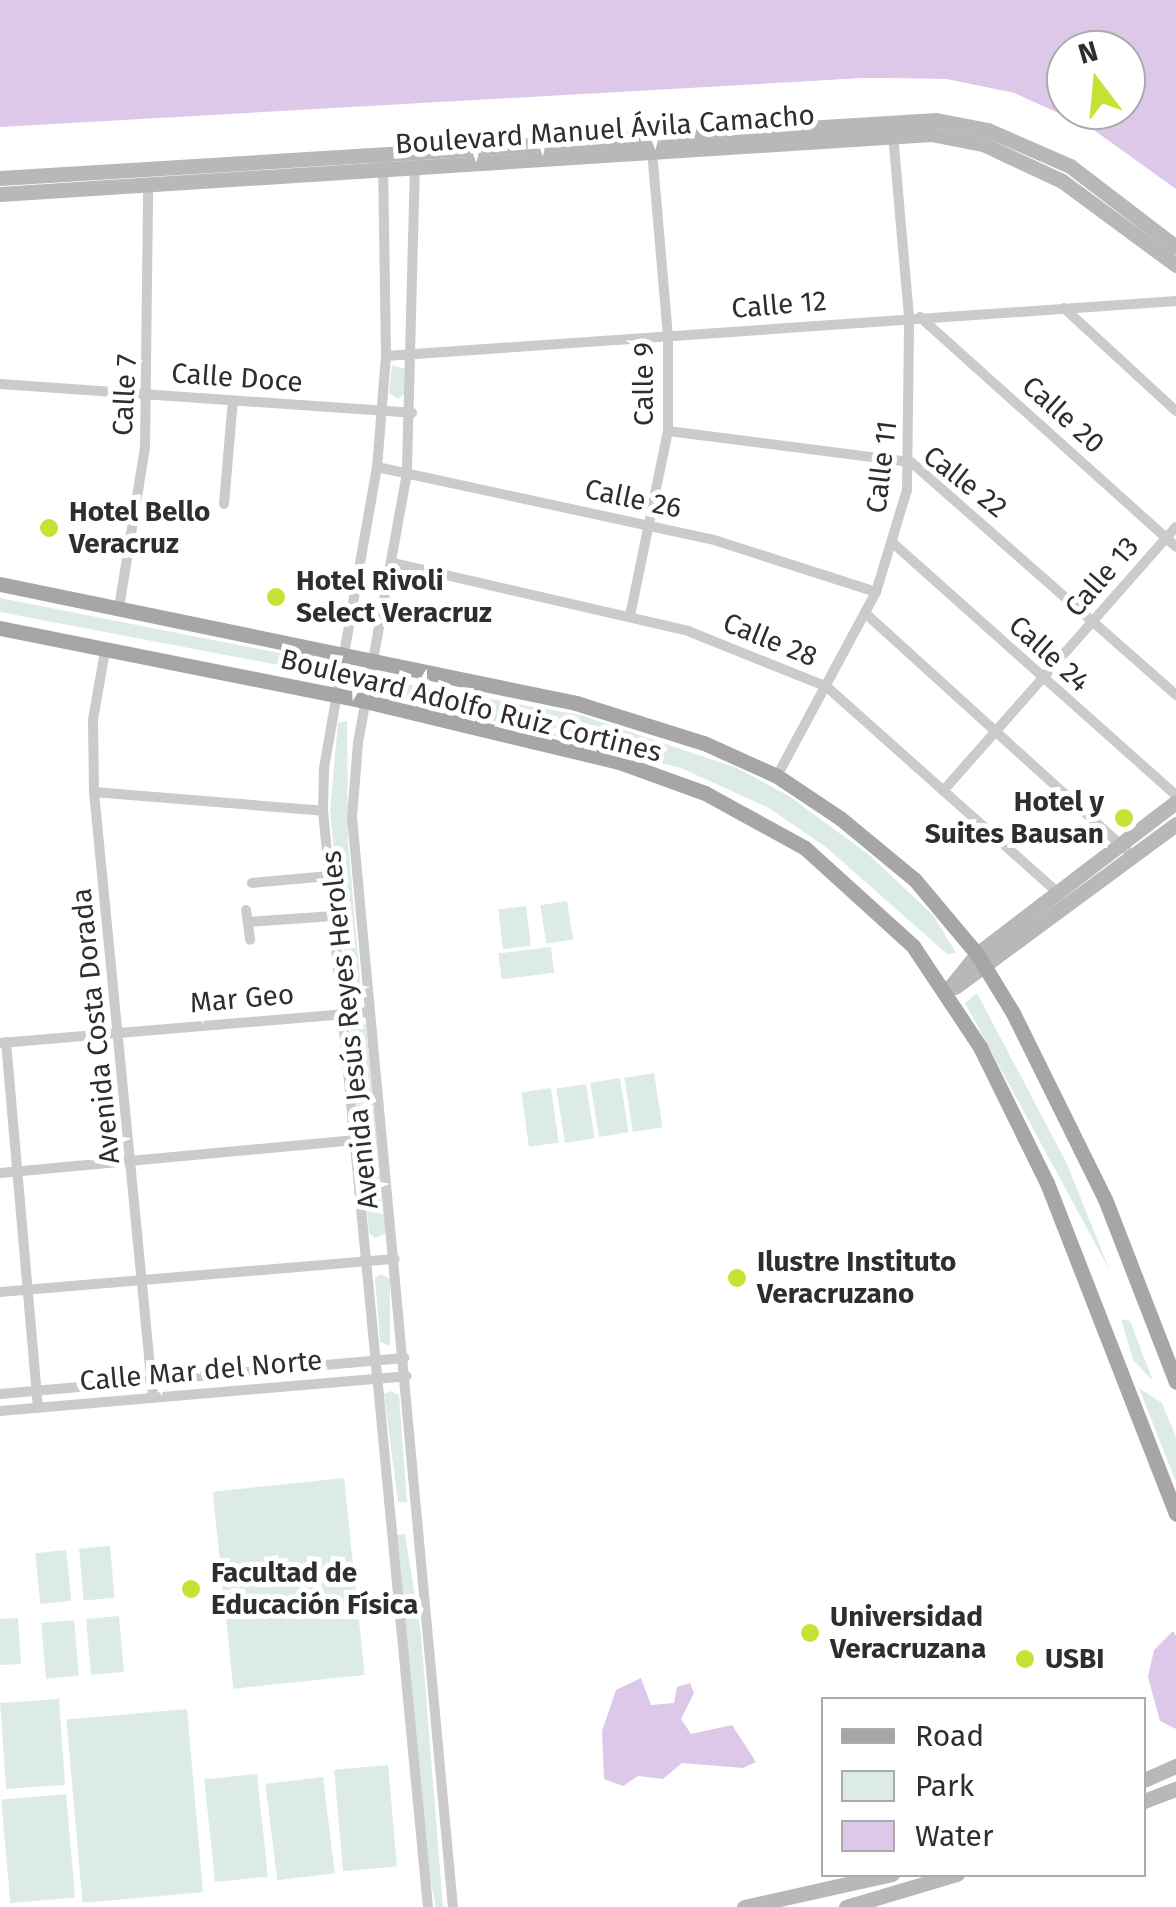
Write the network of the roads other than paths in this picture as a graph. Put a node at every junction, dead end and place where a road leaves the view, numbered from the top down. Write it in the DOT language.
graph roads {
  1 [pos="894,135"];
  2 [pos="652,150"];
  3 [pos="414,160"];
  4 [pos="383,163"];
  5 [pos="0,178"];
  6 [pos="148,183"];
  7 [pos="0,194"];
  8 [pos="1176,246"];
  9 [pos="1176,265"];
  10 [pos="1176,301"];
  11 [pos="1064,308"];
  12 [pos="914,317"];
  13 [pos="668,337"];
  14 [pos="413,355"];
  15 [pos="386,356"];
  16 [pos="0,384"];
  17 [pos="148,395"];
  18 [pos="232,400"];
  19 [pos="382,410"];
  20 [pos="1176,412"];
  21 [pos="412,413"];
  22 [pos="668,431"];
  23 [pos="912,462"];
  24 [pos="377,468"];
  25 [pos="407,473"];
  26 [pos="224,504"];
  27 [pos="652,527"];
  28 [pos="1176,528"];
  29 [pos="1171,542"];
  30 [pos="894,544"];
  31 [pos="394,563"];
  32 [pos="0,584"];
  33 [pos="876,592"];
  34 [pos="118,608"];
  35 [pos="865,613"];
  36 [pos="630,616"];
  37 [pos="1095,621"];
  38 [pos="0,628"];
  39 [pos="105,650"];
  40 [pos="344,655"];
  41 [pos="373,662"];
  42 [pos="1044,680"];
  43 [pos="827,688"];
  44 [pos="336,695"];
  45 [pos="1176,695"];
  46 [pos="365,701"];
  47 [pos="995,736"];
  48 [pos="777,776"];
  49 [pos="943,791"];
  50 [pos="94,792"];
  51 [pos="1176,799"];
  52 [pos="323,811"];
  53 [pos="1176,824"];
  54 [pos="1119,846"];
  55 [pos="1134,856"];
  56 [pos="330,876"];
  57 [pos="252,883"];
  58 [pos="1058,893"];
  59 [pos="334,916"];
  60 [pos="250,940"];
  61 [pos="982,962"];
  62 [pos="947,991"];
  63 [pos="370,1012"];
  64 [pos="345,1013"];
  65 [pos="116,1031"];
  66 [pos="3,1042"];
  67 [pos="358,1140"];
  68 [pos="132,1163"];
  69 [pos="19,1172"];
  70 [pos="0,1174"];
  71 [pos="395,1259"];
  72 [pos="368,1260"];
  73 [pos="142,1279"];
  74 [pos="29,1290"];
  75 [pos="0,1292"];
  76 [pos="404,1358"];
  77 [pos="374,1360"];
  78 [pos="406,1376"];
  79 [pos="152,1378"];
  80 [pos="376,1379"];
  81 [pos="1176,1382"];
  82 [pos="37,1390"];
  83 [pos="0,1394"];
  84 [pos="154,1397"];
  85 [pos="38,1408"];
  86 [pos="0,1411"];
  87 [pos="1176,1514"];
  88 [pos="1176,1766"];
  89 [pos="1146,1779"];
  90 [pos="1176,1789"];
  91 [pos="1146,1800"];
  92 [pos="879,1877"];
  93 [pos="933,1879"];
  94 [pos="428,1907"];
  95 [pos="453,1907"];
  96 [pos="744,1907"];
  97 [pos="846,1907"];
  1 -- 2 [label="main road, Boulevard Manuel Ávila Camacho"];
  1 -- 9 [label="main road, Boulevard Manuel Ávila Camacho"];
  1 -- 12 [label="street, Calle 11"];
  2 -- 3 [label="main road, Boulevard Manuel Ávila Camacho"];
  2 -- 13 [label="street, Calle 9"];
  3 -- 4 [label="main road, Boulevard Manuel Ávila Camacho"];
  3 -- 8 [label="main road, Boulevard Manuel Ávila Camacho"];
  3 -- 14 [label="street, Avenida Jesús Reyes Heroles"];
  4 -- 5 [label="main road, Boulevard Manuel Ávila Camacho"];
  4 -- 6 [label="main road, Boulevard Manuel Ávila Camacho"];
  4 -- 15 [label="street, Avenida Jesús Reyes Heroles"];
  6 -- 7 [label="main road, Boulevard Manuel Ávila Camacho"];
  6 -- 17 [label="street, Calle 7"];
  10 -- 11 [label="street, Calle 12"];
  11 -- 12 [label="street, Calle 12"];
  11 -- 20 [label="street"];
  12 -- 13 [label="street, Calle 12"];
  12 -- 23 [label="street, Calle 11"];
  12 -- 29 [label="street, Calle 20"];
  13 -- 14 [label="street, Calle 12"];
  13 -- 22 [label="street, Calle 9"];
  14 -- 15 [label="street, Calle 12"];
  14 -- 21 [label="street, Avenida Jesús Reyes Heroles"];
  15 -- 19 [label="street, Avenida Jesús Reyes Heroles"];
  16 -- 17 [label="street, Calle Doce"];
  17 -- 18 [label="street, Calle Doce"];
  17 -- 34 [label="street, Calle 7"];
  18 -- 19 [label="street, Calle Doce"];
  18 -- 26 [label="street"];
  19 -- 21 [label="street, Calle Doce"];
  19 -- 24 [label="street, Avenida Jesús Reyes Heroles"];
  21 -- 25 [label="street, Avenida Jesús Reyes Heroles"];
  22 -- 23 [label="street, Calle 22"];
  22 -- 27 [label="street, Calle 9"];
  23 -- 30 [label="street, Calle 11"];
  23 -- 37 [label="street, Calle 22"];
  24 -- 25 [label="street, Calle 26"];
  24 -- 40 [label="street, Avenida Jesús Reyes Heroles"];
  25 -- 27 [label="street, Calle 26"];
  25 -- 31 [label="street, Avenida Jesús Reyes Heroles"];
  27 -- 33 [label="street, Calle 26"];
  27 -- 36 [label="street, Calle 9"];
  28 -- 29 [label="street, Calle 13"];
  29 -- 37 [label="street, Calle 13"];
  30 -- 33 [label="street, Calle 11"];
  30 -- 42 [label="street, Calle 24"];
  31 -- 36 [label="street, Calle 28"];
  31 -- 41 [label="street, Avenida Jesús Reyes Heroles"];
  32 -- 34 [label="main road, Boulevard Adolfo Ruiz Cortines"];
  33 -- 35 [label="street, Calle 11"];
  34 -- 40 [label="main road, Boulevard Adolfo Ruiz Cortines"];
  35 -- 43 [label="street, Calle 11"];
  35 -- 47 [label="street"];
  36 -- 43 [label="street, Calle 28"];
  37 -- 42 [label="street, Calle 13"];
  37 -- 45 [label="street, Calle 22"];
  38 -- 39 [label="main road, Boulevard Adolfo Ruiz Cortines"];
  39 -- 44 [label="main road, Boulevard Adolfo Ruiz Cortines"];
  39 -- 50 [label="street, Avenida Costa Dorada"];
  40 -- 41 [label="main road, Boulevard Adolfo Ruiz Cortines"];
  40 -- 44 [label="street, Avenida Jesús Reyes Heroles"];
  41 -- 46 [label="street, Avenida Jesús Reyes Heroles"];
  41 -- 48 [label="main road, Boulevard Adolfo Ruiz Cortines"];
  42 -- 47 [label="street, Calle 13"];
  42 -- 51 [label="street, Calle 24"];
  43 -- 48 [label="street, Calle 11"];
  43 -- 49 [label="street, Calle 28"];
  44 -- 46 [label="main road, Boulevard Adolfo Ruiz Cortines"];
  44 -- 52 [label="street, Avenida Jesús Reyes Heroles"];
  46 -- 62 [label="main road, Boulevard Adolfo Ruiz Cortines"];
  46 -- 63 [label="street, Avenida Jesús Reyes Heroles"];
  47 -- 49 [label="street, Calle 13"];
  47 -- 54 [label="street"];
  48 -- 61 [label="main road, Boulevard Adolfo Ruiz Cortines"];
  49 -- 58 [label="street, Calle 28"];
  50 -- 52 [label="street"];
  50 -- 65 [label="street, Avenida Costa Dorada"];
  51 -- 54 [label="main road"];
  52 -- 56 [label="street, Avenida Jesús Reyes Heroles"];
  53 -- 55 [label="main road"];
  54 -- 55 [label="street"];
  54 -- 58 [label="main road"];
  55 -- 61 [label="main road"];
  56 -- 57 [label="street"];
  56 -- 59 [label="street, Avenida Jesús Reyes Heroles"];
  58 -- 61 [label="main road"];
  59 -- 60 [label="street"];
  59 -- 64 [label="street, Avenida Jesús Reyes Heroles"];
  61 -- 62 [label="main road"];
  61 -- 81 [label="main road, Boulevard Adolfo Ruiz Cortines"];
  62 -- 87 [label="main road, Boulevard Adolfo Ruiz Cortines"];
  63 -- 64 [label="street, Mar Geo"];
  63 -- 71 [label="street, Avenida Jesús Reyes Heroles"];
  64 -- 65 [label="street, Mar Geo"];
  64 -- 67 [label="street, Avenida Jesús Reyes Heroles"];
  65 -- 66 [label="street, Mar Geo"];
  65 -- 68 [label="street, Avenida Costa Dorada"];
  66 -- 69 [label="street"];
  67 -- 68 [label="street"];
  67 -- 72 [label="street, Avenida Jesús Reyes Heroles"];
  68 -- 69 [label="street"];
  68 -- 73 [label="street, Avenida Costa Dorada"];
  69 -- 70 [label="street"];
  69 -- 74 [label="street"];
  71 -- 72 [label="street"];
  71 -- 76 [label="street, Avenida Jesús Reyes Heroles"];
  72 -- 73 [label="street"];
  72 -- 77 [label="street, Avenida Jesús Reyes Heroles"];
  73 -- 74 [label="street"];
  73 -- 79 [label="street, Avenida Costa Dorada"];
  74 -- 75 [label="street"];
  74 -- 82 [label="street"];
  76 -- 77 [label="street, Calle Mar del Norte"];
  76 -- 78 [label="street, Avenida Jesús Reyes Heroles"];
  77 -- 79 [label="street, Calle Mar del Norte"];
  77 -- 80 [label="street, Avenida Jesús Reyes Heroles"];
  78 -- 80 [label="street, Calle Mar del Norte"];
  78 -- 95 [label="street, Avenida Jesús Reyes Heroles"];
  79 -- 82 [label="street, Calle Mar del Norte"];
  79 -- 84 [label="street, Avenida Costa Dorada"];
  80 -- 84 [label="street, Calle Mar del Norte"];
  80 -- 94 [label="street, Avenida Jesús Reyes Heroles"];
  82 -- 83 [label="street, Calle Mar del Norte"];
  82 -- 85 [label="street"];
  84 -- 85 [label="street, Calle Mar del Norte"];
  85 -- 86 [label="street, Calle Mar del Norte"];
  88 -- 89 [label="main road"];
  90 -- 91 [label="main road"];
  92 -- 96 [label="main road"];
  93 -- 97 [label="main road"];
}
